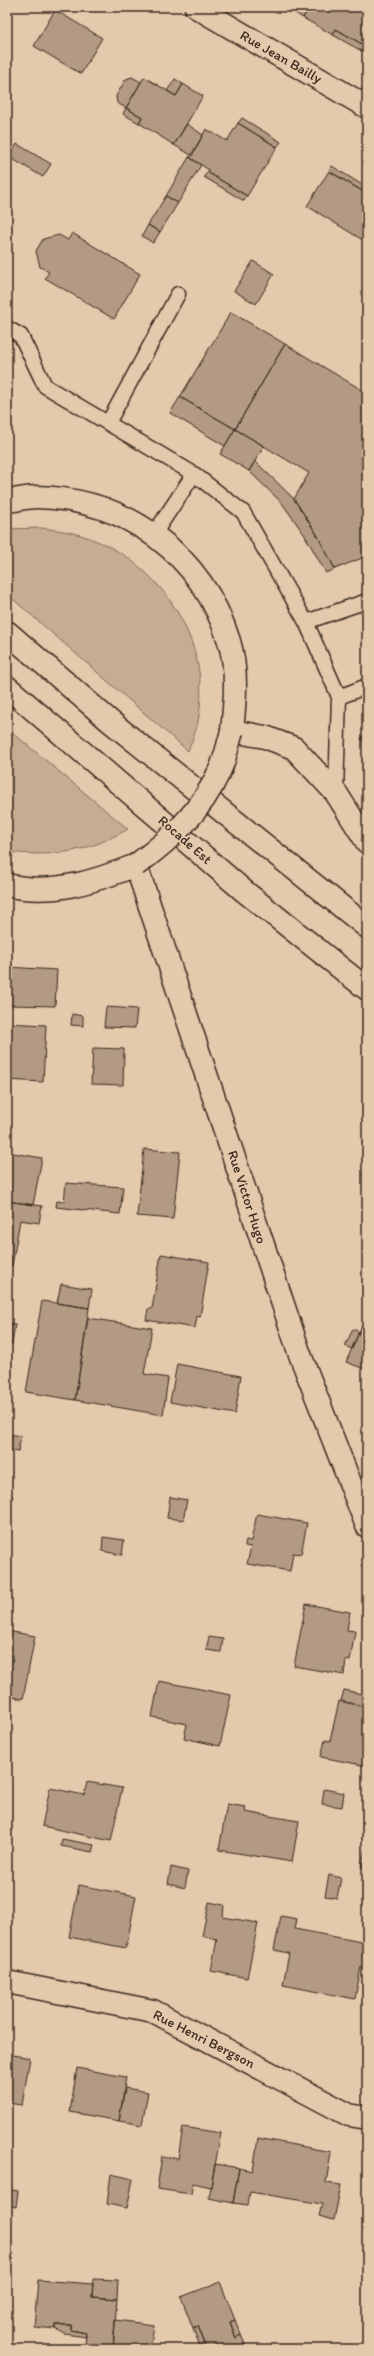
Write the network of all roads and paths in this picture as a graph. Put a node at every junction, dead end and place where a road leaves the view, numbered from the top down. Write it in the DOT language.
graph roads {
  1 [pos="196,7"];
  2 [pos="367,107"];
  3 [pos="178,294"];
  4 [pos="7,328"];
  5 [pos="108,423"];
  6 [pos="194,474"];
  7 [pos="7,501"];
  8 [pos="154,534"];
  9 [pos="367,601"];
  10 [pos="306,622"];
  11 [pos="7,632"];
  12 [pos="367,686"];
  13 [pos="7,687"];
  14 [pos="339,697"];
  15 [pos="232,732"];
  16 [pos="336,793"];
  17 [pos="367,842"];
  18 [pos="136,865"];
  19 [pos="7,885"];
  20 [pos="367,927"];
  21 [pos="367,989"];
  22 [pos="367,1526"];
  23 [pos="7,1982"];
  24 [pos="367,2118"];
  1 -- 2 [label="main road, Rue Jean Bailly"];
  3 -- 5 [label="lane"];
  4 -- 5 [label="lane"];
  5 -- 6 [label="lane"];
  6 -- 8 [label="lane"];
  6 -- 10 [label="lane"];
  7 -- 8 [label="main road"];
  8 -- 15 [label="main road"];
  9 -- 10 [label="lane"];
  10 -- 14 [label="lane"];
  11 -- 20 [label="main road"];
  12 -- 14 [label="lane"];
  13 -- 21 [label="main road, Rocade Est"];
  14 -- 16 [label="lane"];
  15 -- 16 [label="main road"];
  15 -- 18 [label="main road, bridge"];
  16 -- 17 [label="main road"];
  18 -- 19 [label="main road"];
  18 -- 22 [label="main road, Rue Victor Hugo"];
  23 -- 24 [label="main road, Rue Henri Bergson"];
}
